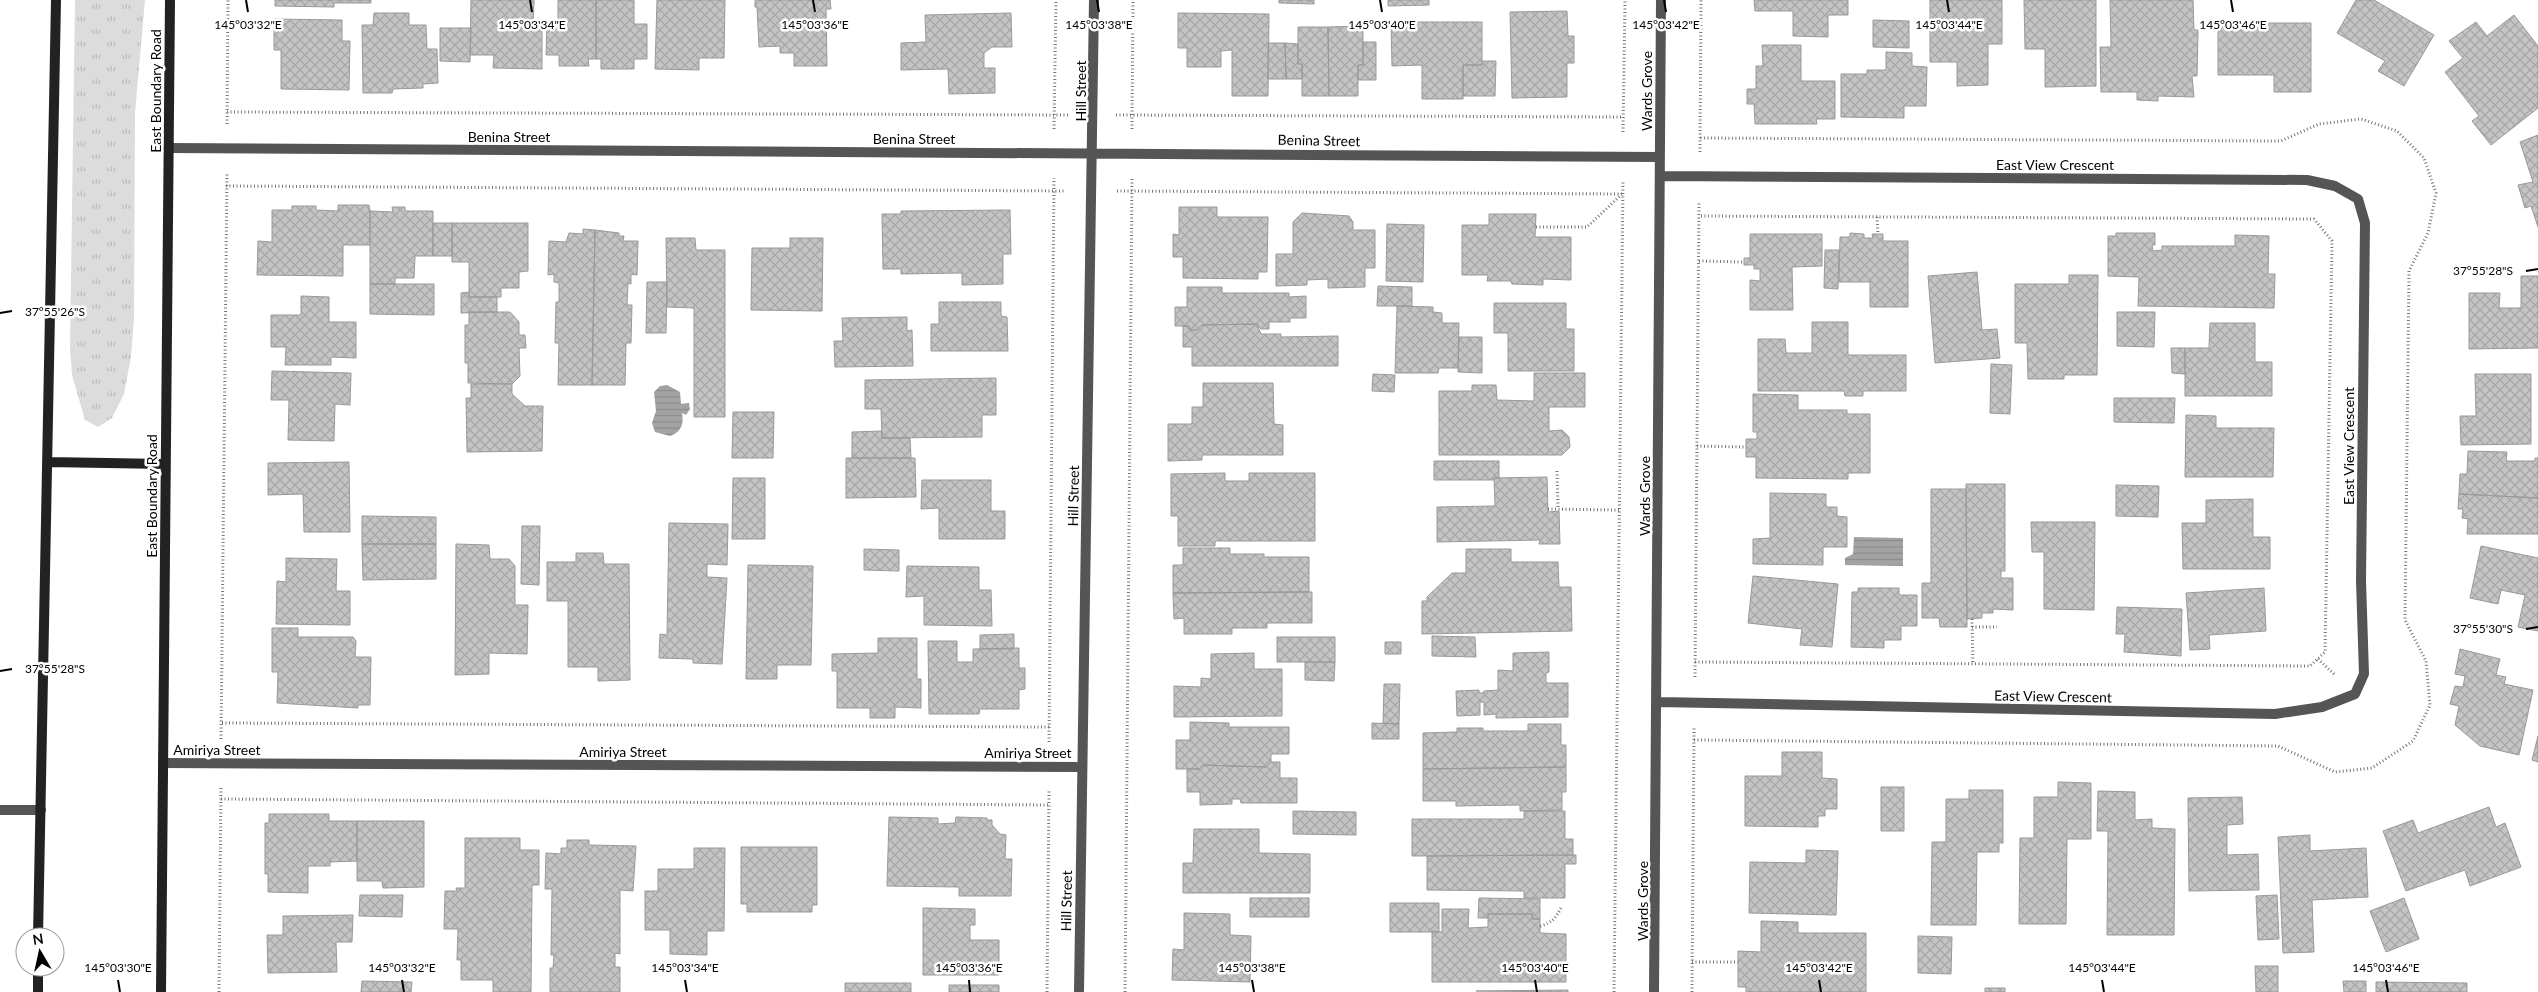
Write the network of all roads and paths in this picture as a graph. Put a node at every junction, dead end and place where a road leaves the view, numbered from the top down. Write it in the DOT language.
graph roads {
  1 [pos="56,0"];
  2 [pos="170,0"];
  3 [pos="228,0"];
  4 [pos="1056,0"];
  5 [pos="1094,0"];
  6 [pos="1133,0"];
  7 [pos="1625,0"];
  8 [pos="1661,0"];
  9 [pos="1701,0"];
  10 [pos="227,112"];
  11 [pos="1054,115"];
  12 [pos="1094,115"];
  13 [pos="1132,115"];
  14 [pos="1623,117"];
  15 [pos="1700,138"];
  16 [pos="168,148"];
  17 [pos="227,149"];
  18 [pos="1054,152"];
  19 [pos="1094,152"];
  20 [pos="1132,152"];
  21 [pos="1623,157"];
  22 [pos="1660,157"];
  23 [pos="1660,176"];
  24 [pos="1700,176"];
  25 [pos="226,186"];
  26 [pos="1054,191"];
  27 [pos="1093,191"];
  28 [pos="1131,191"];
  29 [pos="1623,194"];
  30 [pos="1699,216"];
  31 [pos="1877,217"];
  32 [pos="1536,226"];
  33 [pos="1878,234"];
  34 [pos="1699,261"];
  35 [pos="1744,262"];
  36 [pos="1697,446"];
  37 [pos="1746,447"];
  38 [pos="48,462"];
  39 [pos="165,464"];
  40 [pos="1557,471"];
  41 [pos="1548,509"];
  42 [pos="1558,509"];
  43 [pos="1619,510"];
  44 [pos="1972,619"];
  45 [pos="1972,627"];
  46 [pos="1997,627"];
  47 [pos="1695,662"];
  48 [pos="1973,664"];
  49 [pos="1658,702"];
  50 [pos="1695,702"];
  51 [pos="222,723"];
  52 [pos="1049,727"];
  53 [pos="1694,740"];
  54 [pos="221,762"];
  55 [pos="163,763"];
  56 [pos="1049,766"];
  57 [pos="1082,767"];
  58 [pos="221,799"];
  59 [pos="1048,805"];
  60 [pos="0,810"];
  61 [pos="40,810"];
  62 [pos="1562,906"];
  63 [pos="1540,926"];
  64 [pos="38,927"];
  65 [pos="1692,962"];
  66 [pos="1738,962"];
  67 [pos="38,977"];
  68 [pos="38,992"];
  69 [pos="161,992"];
  70 [pos="219,992"];
  71 [pos="1047,992"];
  72 [pos="1079,992"];
  73 [pos="1125,992"];
  74 [pos="1614,992"];
  75 [pos="1654,992"];
  76 [pos="1692,992"];
  1 -- 38 [label="main road"];
  2 -- 16 [label="main road, East Boundary Road"];
  3 -- 10 [label="path"];
  4 -- 11 [label="path"];
  5 -- 12 [label="street, Hill Street"];
  6 -- 13 [label="path"];
  7 -- 14 [label="path"];
  8 -- 22 [label="street, Wards Grove"];
  9 -- 15 [label="path"];
  10 -- 11 [label="path"];
  10 -- 17 [label="path"];
  11 -- 12 [label="path"];
  11 -- 18 [label="path"];
  12 -- 13 [label="path"];
  12 -- 19 [label="street, Hill Street"];
  13 -- 14 [label="path"];
  13 -- 20 [label="path"];
  14 -- 21 [label="path"];
  15 -- 24 [label="path"];
  15 -- 53 [label="path"];
  16 -- 17 [label="street, Benina Street"];
  16 -- 39 [label="main road, East Boundary Road"];
  17 -- 18 [label="street, Benina Street"];
  17 -- 25 [label="path"];
  18 -- 19 [label="street, Benina Street"];
  18 -- 26 [label="path"];
  19 -- 20 [label="street, Benina Street"];
  19 -- 27 [label="street, Hill Street"];
  20 -- 21 [label="street, Benina Street"];
  20 -- 28 [label="path"];
  21 -- 22 [label="street, Benina Street"];
  21 -- 29 [label="path"];
  22 -- 23 [label="street, Wards Grove"];
  23 -- 24 [label="street, East View Crescent"];
  23 -- 49 [label="street, Wards Grove"];
  24 -- 30 [label="path"];
  24 -- 50 [label="street, East View Crescent"];
  25 -- 26 [label="path"];
  25 -- 51 [label="path"];
  26 -- 27 [label="path"];
  26 -- 52 [label="path"];
  27 -- 28 [label="path"];
  27 -- 57 [label="street, Hill Street"];
  28 -- 29 [label="path"];
  28 -- 73 [label="path"];
  29 -- 32 [label="path"];
  29 -- 43 [label="path"];
  30 -- 31 [label="path"];
  30 -- 34 [label="path"];
  31 -- 33 [label="path"];
  31 -- 48 [label="path"];
  34 -- 35 [label="path"];
  34 -- 36 [label="path"];
  36 -- 37 [label="path"];
  36 -- 47 [label="path"];
  38 -- 39 [label="main road"];
  38 -- 61 [label="main road"];
  39 -- 55 [label="main road, East Boundary Road"];
  40 -- 42 [label="path"];
  41 -- 42 [label="path"];
  42 -- 43 [label="path"];
  43 -- 74 [label="path"];
  44 -- 45 [label="path"];
  45 -- 46 [label="path"];
  45 -- 48 [label="path"];
  47 -- 48 [label="path"];
  47 -- 50 [label="path"];
  49 -- 50 [label="street, East View Crescent"];
  49 -- 75 [label="street, Wards Grove"];
  50 -- 53 [label="path"];
  51 -- 52 [label="path"];
  51 -- 54 [label="path"];
  52 -- 56 [label="path"];
  53 -- 65 [label="path"];
  54 -- 55 [label="street, Amiriya Street"];
  54 -- 56 [label="street, Amiriya Street"];
  54 -- 58 [label="path"];
  55 -- 69 [label="main road, East Boundary Road"];
  56 -- 57 [label="street, Amiriya Street"];
  56 -- 59 [label="path"];
  57 -- 72 [label="street, Hill Street"];
  58 -- 59 [label="path"];
  58 -- 70 [label="path"];
  59 -- 71 [label="path"];
  60 -- 61 [label="street"];
  61 -- 64 [label="main road"];
  62 -- 63 [label="path"];
  65 -- 66 [label="path"];
  65 -- 76 [label="path"];
  67 -- 68 [label="main road"];
}
